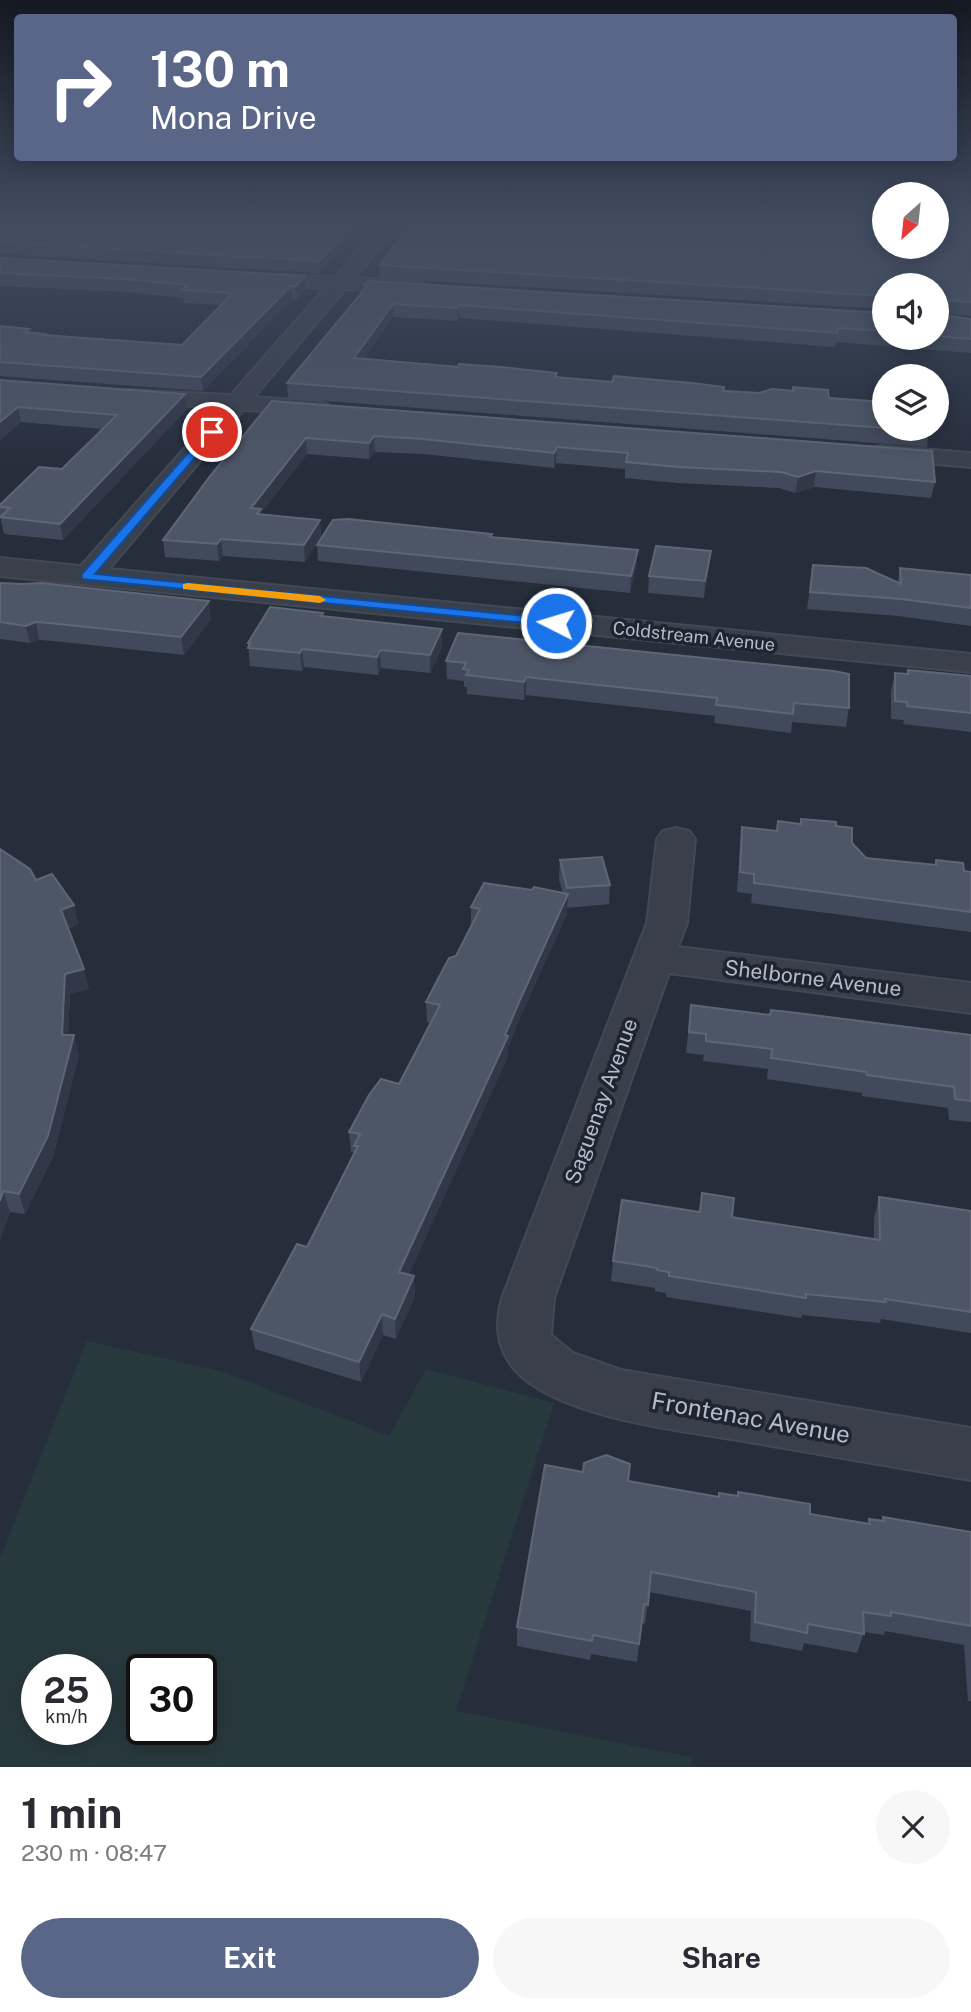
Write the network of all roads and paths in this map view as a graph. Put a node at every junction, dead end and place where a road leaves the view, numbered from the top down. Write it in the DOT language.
graph roads {
  1 [pos="319,306"];
  2 [pos="111,393"];
  3 [pos="237,403"];
  4 [pos="338,411"];
  5 [pos="861,451"];
  6 [pos="971,460"];
  7 [pos="0,567"];
  8 [pos="87,577"];
  9 [pos="971,663"];
  10 [pos="676,839"];
  11 [pos="655,958"];
  12 [pos="971,998"];
  13 [pos="538,1358"];
  14 [pos="971,1454"];
  1 -- 3 [label="street"];
  2 -- 3 [label="street"];
  3 -- 4 [label="street"];
  3 -- 8 [label="street"];
  5 -- 6 [label="street"];
  7 -- 8 [label="street, Coldstream Avenue"];
  8 -- 9 [label="street, Coldstream Avenue"];
  10 -- 11 [label="street, Saguenay Avenue"];
  11 -- 12 [label="street, Shelborne Avenue"];
  11 -- 13 [label="street, Saguenay Avenue"];
  13 -- 14 [label="street, Frontenac Avenue"];
}
